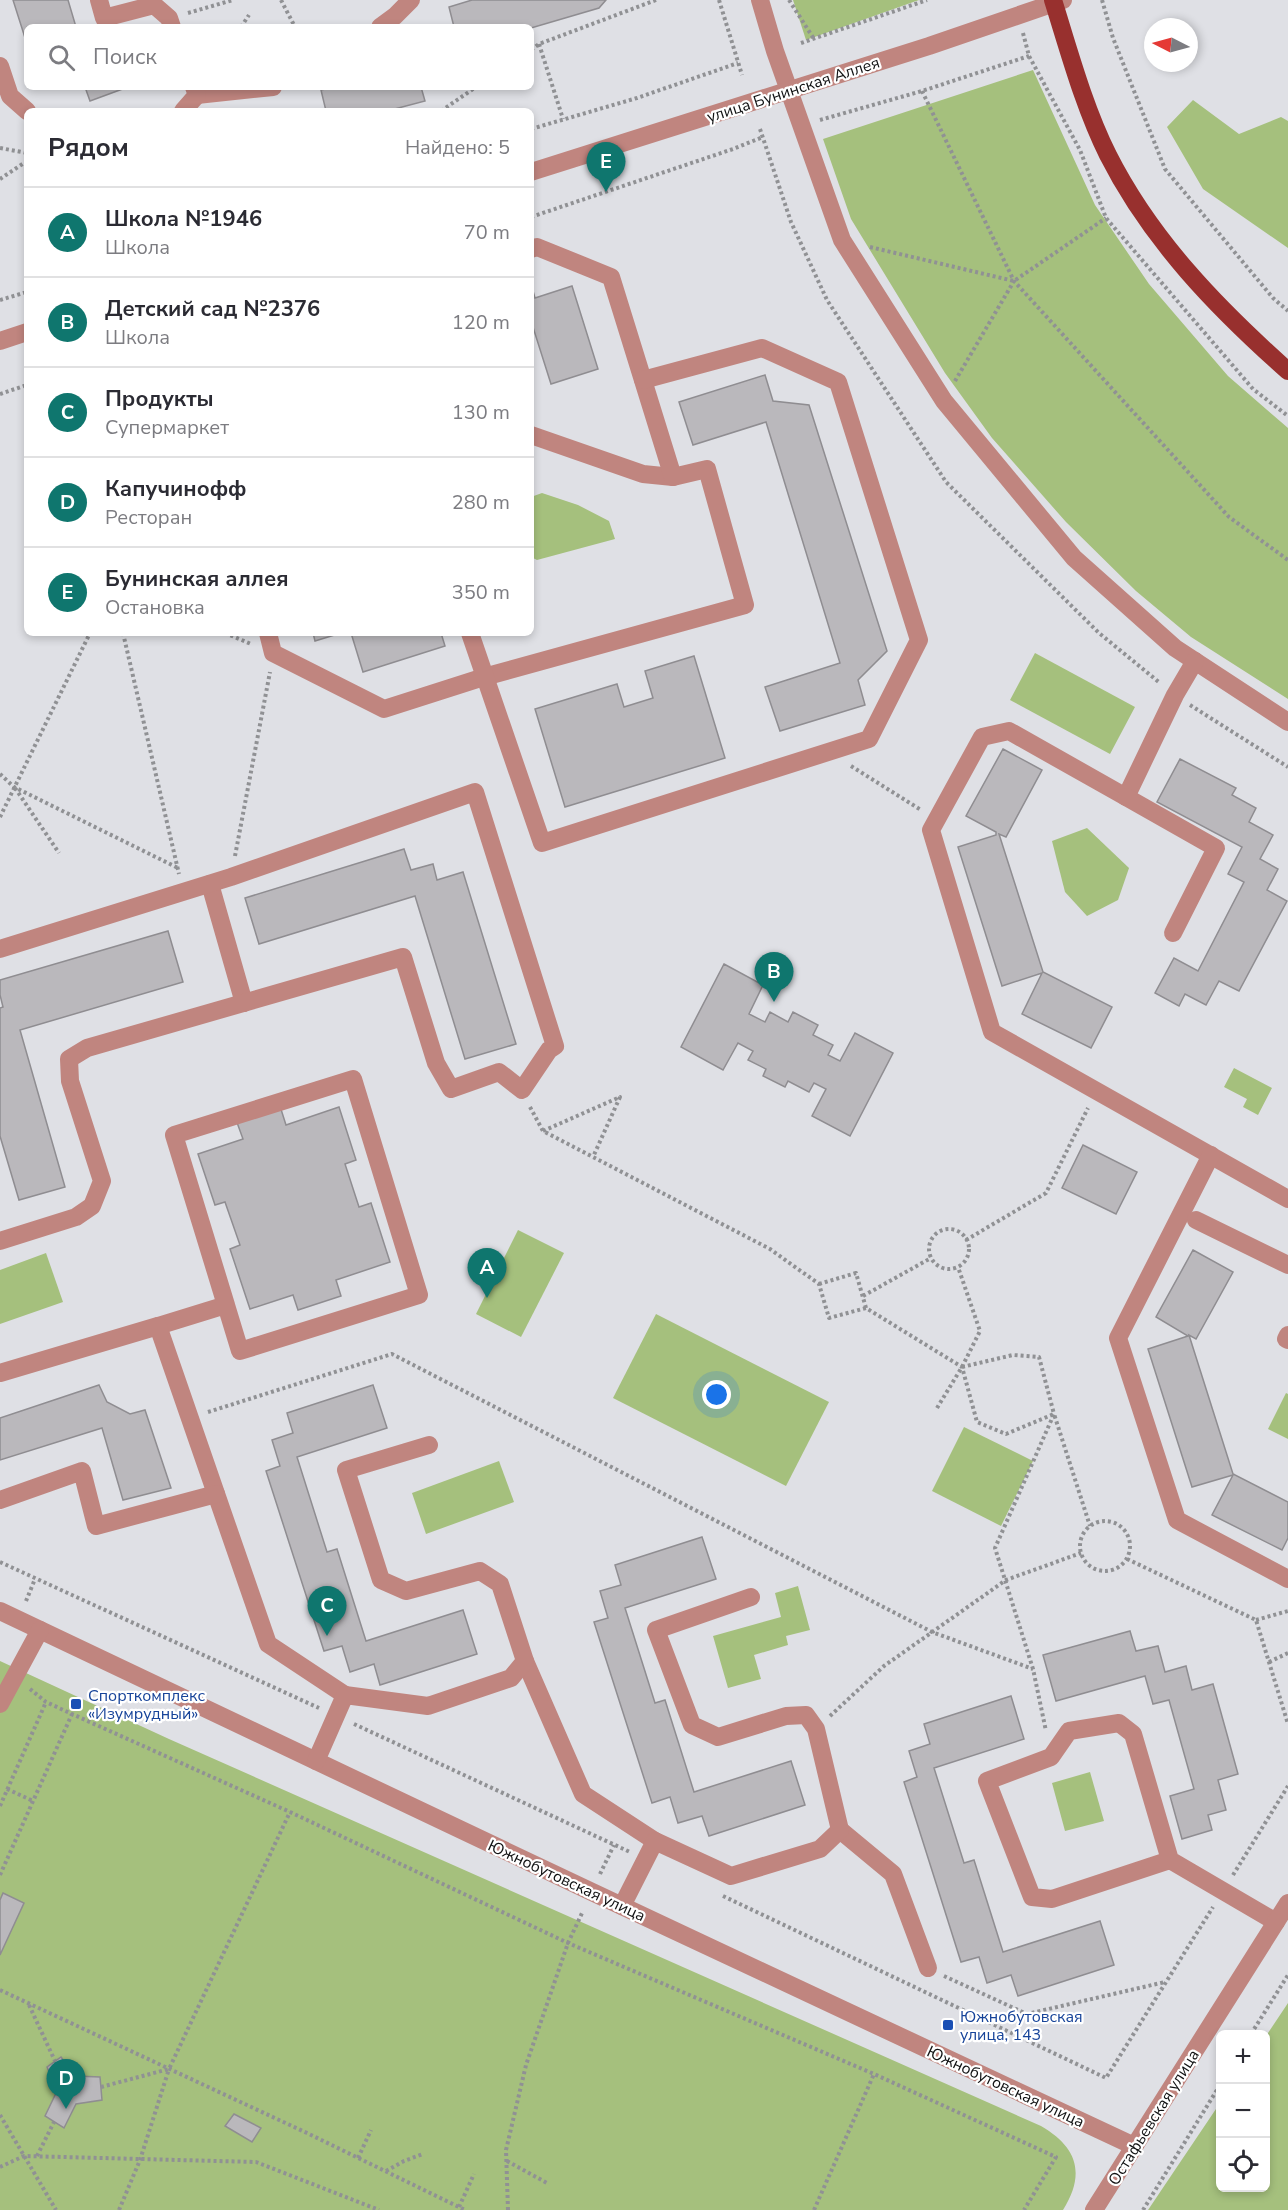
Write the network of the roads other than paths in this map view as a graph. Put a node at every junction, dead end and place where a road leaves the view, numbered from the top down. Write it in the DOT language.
graph roads {
  1 [pos="99,0"];
  2 [pos="411,0"];
  3 [pos="760,0"];
  4 [pos="1057,1"];
  5 [pos="171,23"];
  6 [pos="384,24"];
  7 [pos="0,66"];
  8 [pos="214,90"];
  9 [pos="790,90"];
  10 [pos="195,91"];
  11 [pos="24,108"];
  12 [pos="185,108"];
  13 [pos="534,171"];
  14 [pos="534,248"];
  15 [pos="24,333"];
  16 [pos="0,341"];
  17 [pos="1288,371"];
  18 [pos="643,380"];
  19 [pos="534,436"];
  20 [pos="672,477"];
  21 [pos="269,636"];
  22 [pos="471,636"];
  23 [pos="1195,661"];
  24 [pos="484,677"];
  25 [pos="1288,722"];
  26 [pos="1126,797"];
  27 [pos="210,884"];
  28 [pos="1173,933"];
  29 [pos="0,949"];
  30 [pos="244,1003"];
  31 [pos="1211,1155"];
  32 [pos="1288,1199"];
  33 [pos="1196,1220"];
  34 [pos="0,1241"];
  35 [pos="1288,1265"];
  36 [pos="226,1305"];
  37 [pos="158,1326"];
  38 [pos="1288,1335"];
  39 [pos="1288,1340"];
  40 [pos="0,1373"];
  41 [pos="429,1445"];
  42 [pos="216,1494"];
  43 [pos="0,1500"];
  44 [pos="1288,1579"];
  45 [pos="751,1597"];
  46 [pos="0,1611"];
  47 [pos="40,1630"];
  48 [pos="525,1661"];
  49 [pos="345,1695"];
  50 [pos="0,1704"];
  51 [pos="316,1761"];
  52 [pos="840,1830"];
  53 [pos="655,1841"];
  54 [pos="1170,1860"];
  55 [pos="1288,1903"];
  56 [pos="622,1906"];
  57 [pos="1276,1922"];
  58 [pos="928,1968"];
  59 [pos="1134,2146"];
  60 [pos="1094,2210"];
  1 -- 5 [label="street"];
  2 -- 6 [label="street"];
  3 -- 9 [label="street"];
  4 -- 9 [label="street, улица Бунинская Аллея"];
  4 -- 17 [label="main road"];
  7 -- 11 [label="street"];
  8 -- 10 [label="street"];
  9 -- 13 [label="street, улица Бунинская Аллея"];
  9 -- 23 [label="street"];
  10 -- 12 [label="street"];
  14 -- 18 [label="street"];
  15 -- 16 [label="street"];
  18 -- 20 [label="street"];
  18 -- 24 [label="street"];
  19 -- 20 [label="street"];
  20 -- 24 [label="street"];
  21 -- 24 [label="street"];
  22 -- 24 [label="street"];
  23 -- 25 [label="street"];
  23 -- 26 [label="street"];
  26 -- 28 [label="street"];
  26 -- 31 [label="street"];
  27 -- 29 [label="street"];
  27 -- 30 [label="street"];
  27 -- 30 [label="street"];
  30 -- 34 [label="street"];
  31 -- 32 [label="street"];
  31 -- 44 [label="street"];
  33 -- 35 [label="street"];
  36 -- 36 [label="street"];
  36 -- 37 [label="street"];
  37 -- 40 [label="street"];
  37 -- 42 [label="street"];
  38 -- 39 [label="street"];
  41 -- 48 [label="street"];
  42 -- 43 [label="street"];
  42 -- 49 [label="street"];
  45 -- 52 [label="street"];
  46 -- 47 [label="street, Южнобутовская улица"];
  47 -- 50 [label="street"];
  47 -- 51 [label="street, Южнобутовская улица"];
  48 -- 49 [label="street"];
  48 -- 53 [label="street"];
  49 -- 51 [label="street"];
  51 -- 56 [label="street, Южнобутовская улица"];
  52 -- 53 [label="street"];
  52 -- 58 [label="street"];
  53 -- 56 [label="street"];
  54 -- 54 [label="street"];
  54 -- 57 [label="street"];
  55 -- 57 [label="street, Остафьевская улица"];
  56 -- 59 [label="street, Южнобутовская улица"];
  57 -- 59 [label="street, Остафьевская улица"];
  59 -- 60 [label="street, Остафьевская улица"];
}
